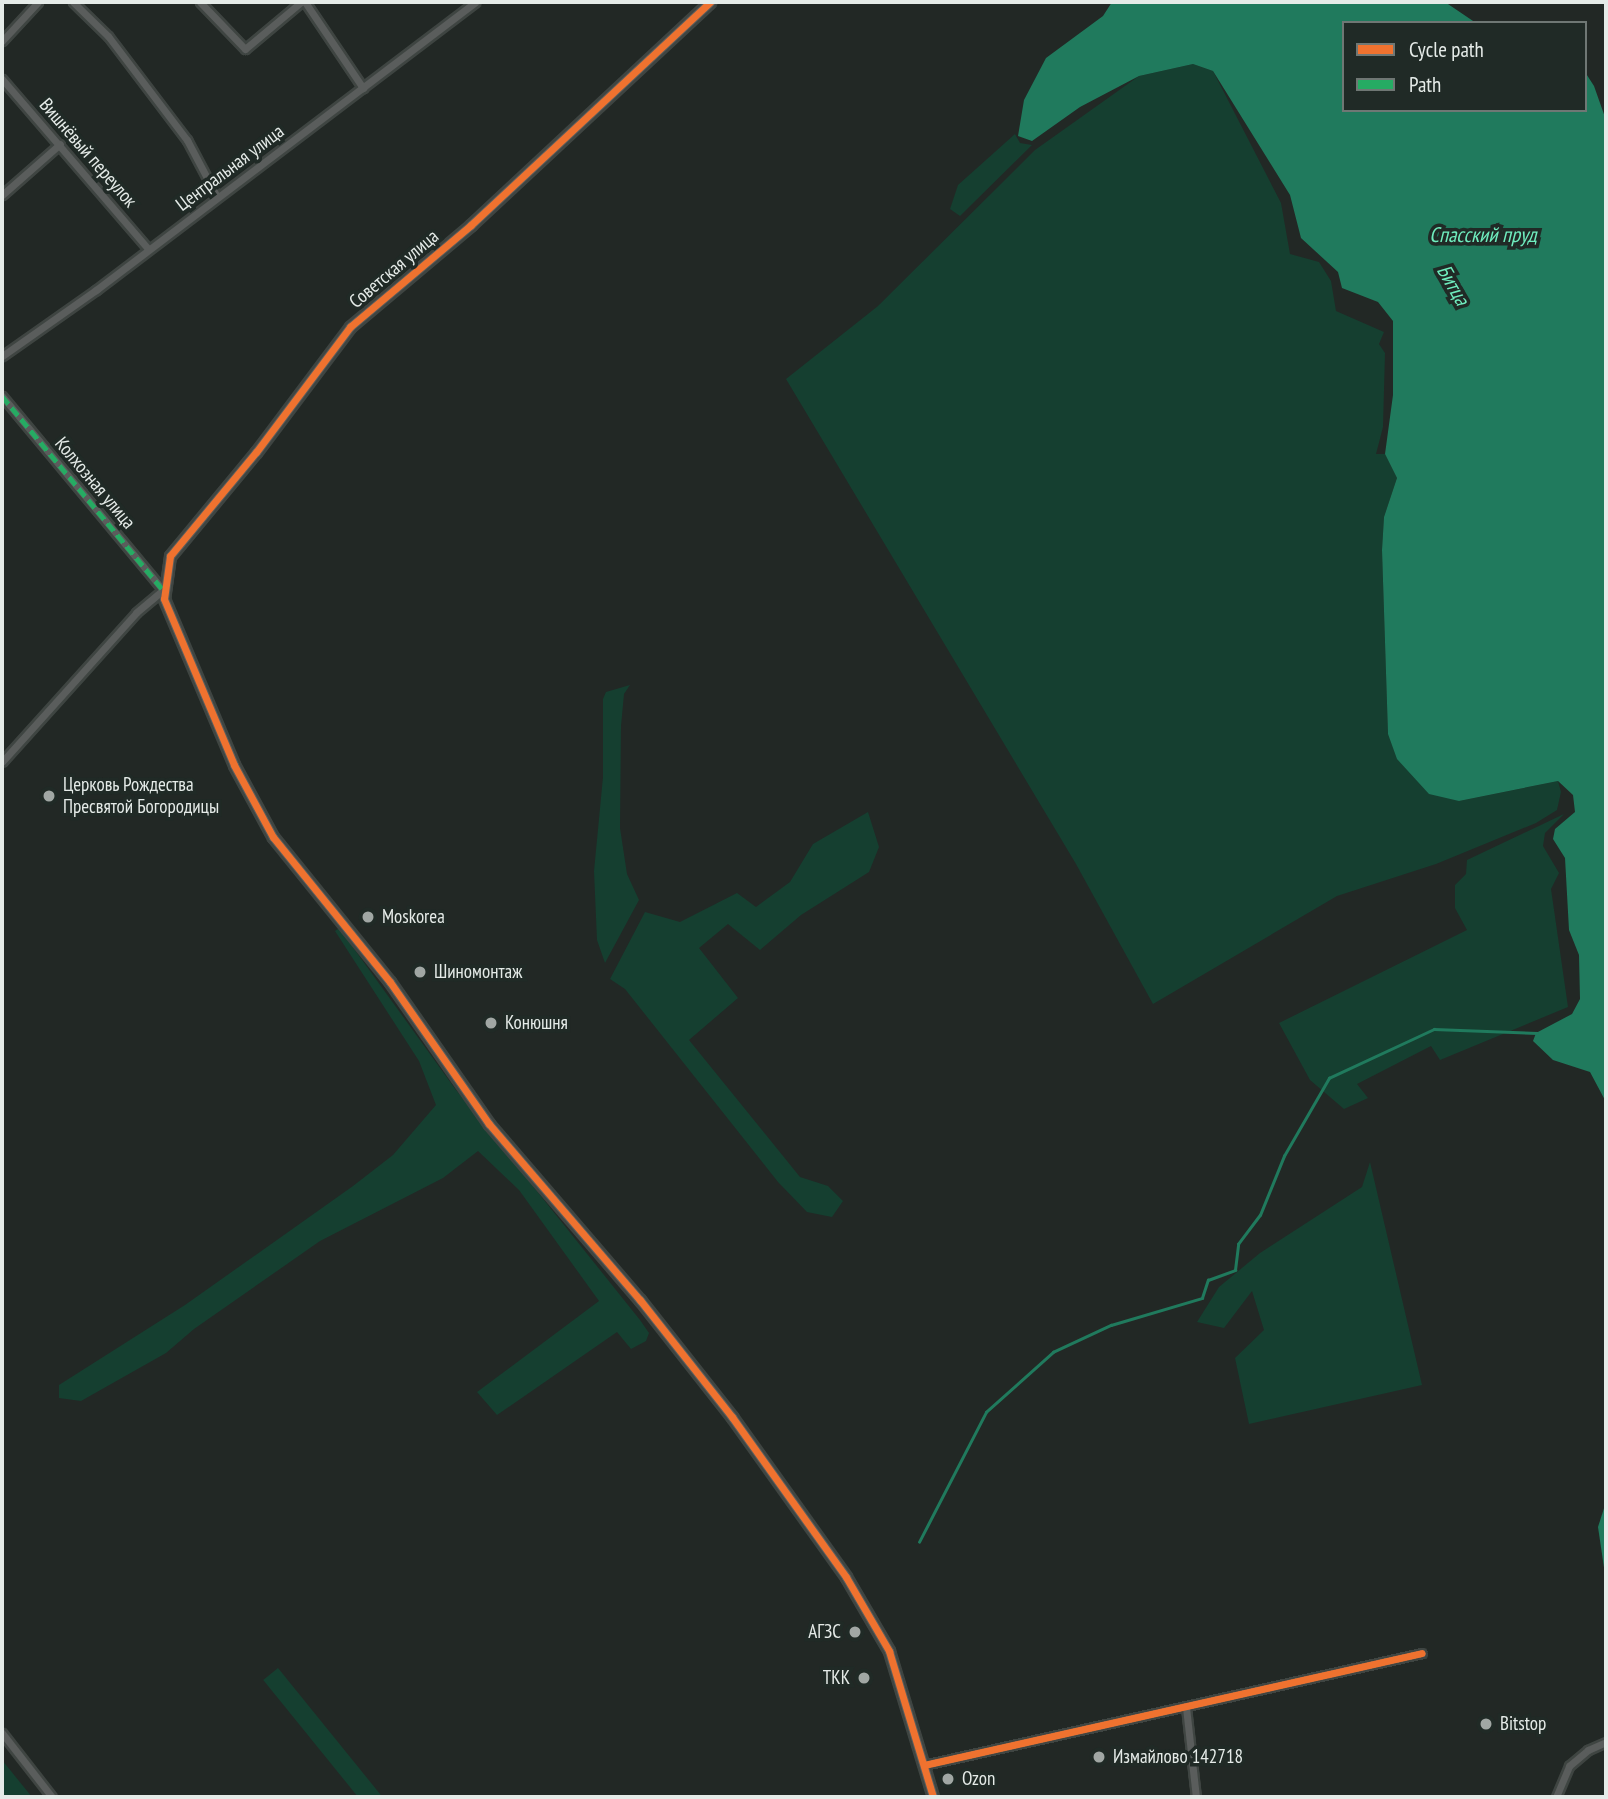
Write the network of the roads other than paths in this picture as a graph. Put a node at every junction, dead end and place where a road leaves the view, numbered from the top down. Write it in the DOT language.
graph roads {
  1 [pos="38,2"];
  2 [pos="73,2"];
  3 [pos="200,2"];
  4 [pos="303,2"];
  5 [pos="475,2"];
  6 [pos="709,2"];
  7 [pos="2,41"];
  8 [pos="2,79"];
  9 [pos="363,88"];
  10 [pos="60,144"];
  11 [pos="2,195"];
  12 [pos="217,197"];
  13 [pos="148,249"];
  14 [pos="2,356"];
  15 [pos="2,396"];
  16 [pos="163,590"];
  17 [pos="2,762"];
  18 [pos="1422,1653"];
  19 [pos="1186,1707"];
  20 [pos="2,1733"];
  21 [pos="1606,1742"];
  22 [pos="924,1765"];
  23 [pos="52,1797"];
  24 [pos="933,1797"];
  25 [pos="1196,1797"];
  26 [pos="1556,1797"];
  1 -- 7 [label="street"];
  2 -- 12 [label="street"];
  3 -- 4 [label="street"];
  4 -- 9 [label="street"];
  5 -- 9 [label="street, Центральная улица"];
  6 -- 16 [label="street, Советская улица"];
  8 -- 10 [label="street, Вишнёвый переулок"];
  9 -- 12 [label="street, Центральная улица"];
  10 -- 11 [label="street"];
  10 -- 13 [label="street, Вишнёвый переулок"];
  12 -- 13 [label="street, Центральная улица"];
  13 -- 14 [label="street, Центральная улица"];
  15 -- 16 [label="street, Колхозная улица"];
  16 -- 17 [label="street"];
  16 -- 22 [label="street, Советская улица"];
  18 -- 19 [label="street"];
  19 -- 22 [label="street"];
  19 -- 25 [label="street"];
  20 -- 23 [label="street"];
  21 -- 26 [label="street"];
  22 -- 24 [label="street, Советская улица"];
}
